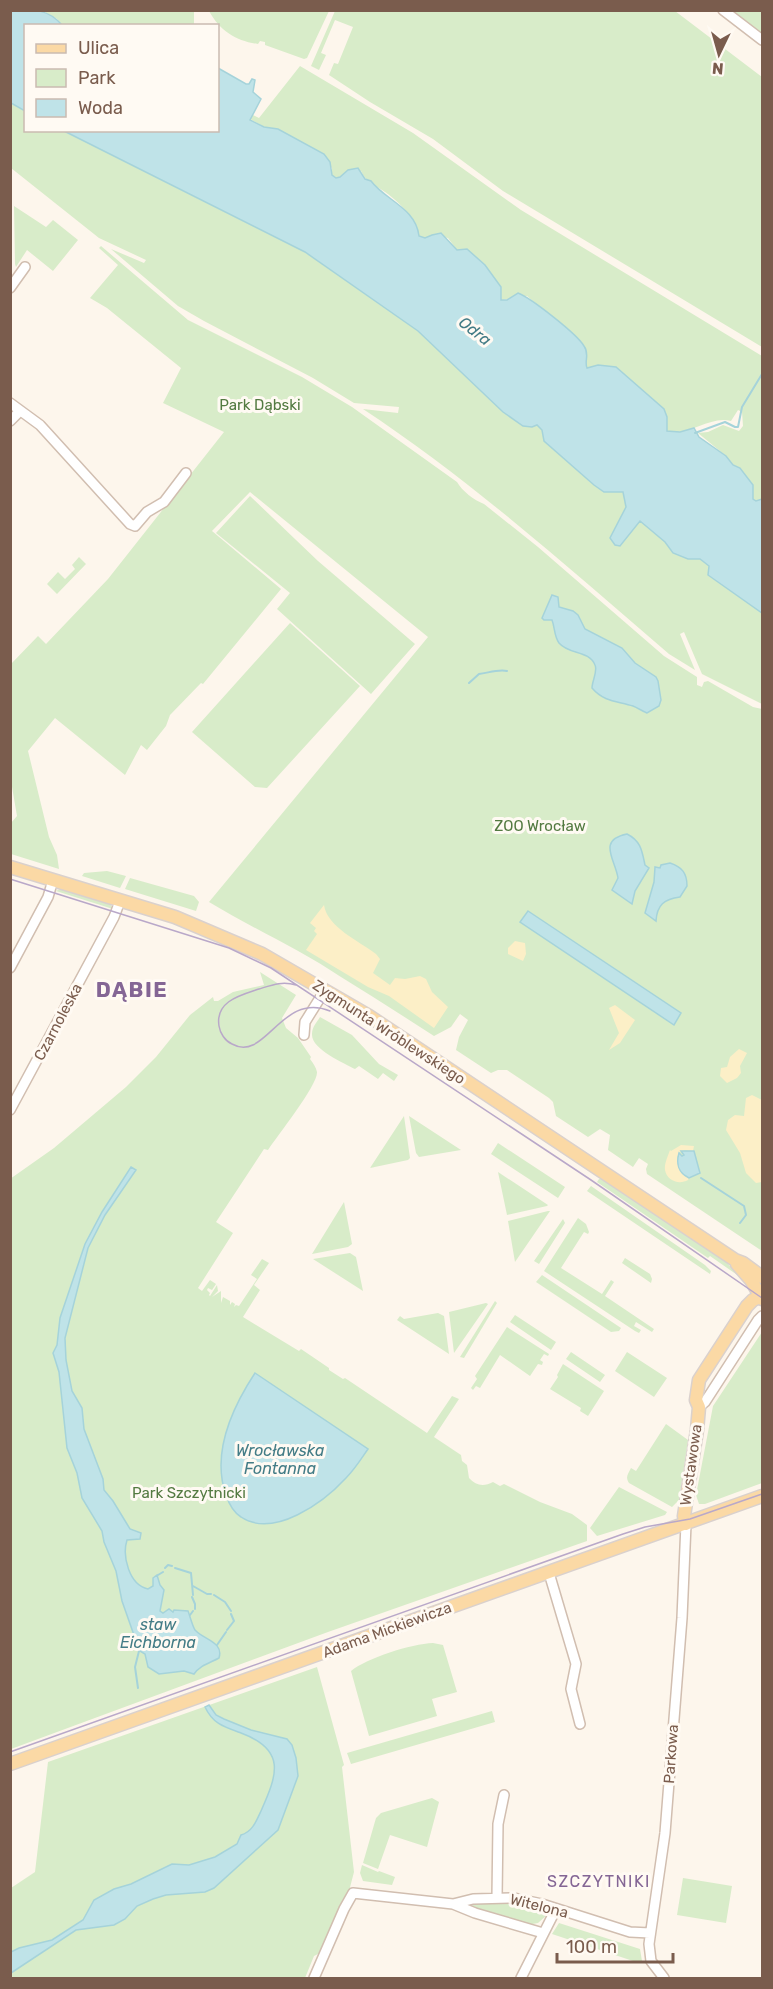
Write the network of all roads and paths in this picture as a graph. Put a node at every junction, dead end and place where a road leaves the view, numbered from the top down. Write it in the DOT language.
graph roads {
  1 [pos="723,10"];
  2 [pos="762,40"];
  3 [pos="25,267"];
  4 [pos="10,288"];
  5 [pos="10,403"];
  6 [pos="20,411"];
  7 [pos="10,421"];
  8 [pos="186,473"];
  9 [pos="10,867"];
  10 [pos="53,880"];
  11 [pos="120,901"];
  12 [pos="10,968"];
  13 [pos="325,990"];
  14 [pos="304,1035"];
  15 [pos="10,1110"];
  16 [pos="735,1260"];
  17 [pos="762,1277"];
  18 [pos="762,1297"];
  19 [pos="762,1316"];
  20 [pos="699,1407"];
  21 [pos="762,1496"];
  22 [pos="687,1524"];
  23 [pos="549,1573"];
  24 [pos="580,1724"];
  25 [pos="10,1764"];
  26 [pos="504,1795"];
  27 [pos="497,1897"];
  28 [pos="453,1904"];
  29 [pos="556,1909"];
  30 [pos="543,1933"];
  31 [pos="650,1934"];
  32 [pos="314,1978"];
  33 [pos="521,1978"];
  34 [pos="664,1978"];
  1 -- 2 [label="street"];
  3 -- 4 [label="street"];
  5 -- 6 [label="street"];
  6 -- 7 [label="street"];
  6 -- 8 [label="street"];
  9 -- 10 [label="main road, Zygmunta Wróblewskiego"];
  10 -- 11 [label="main road, Zygmunta Wróblewskiego"];
  10 -- 12 [label="street"];
  11 -- 13 [label="main road, Zygmunta Wróblewskiego"];
  11 -- 15 [label="street, Czarnoleska"];
  13 -- 14 [label="street"];
  13 -- 16 [label="main road, Zygmunta Wróblewskiego"];
  16 -- 17 [label="main road, Zygmunta Wróblewskiego"];
  16 -- 18 [label="main road, Zygmunta Wróblewskiego"];
  18 -- 20 [label="main road, Wystawowa"];
  19 -- 20 [label="street, Wystawowa"];
  20 -- 22 [label="main road, Wystawowa"];
  21 -- 22 [label="main road, Adama Mickiewicza"];
  22 -- 23 [label="main road, Adama Mickiewicza"];
  22 -- 31 [label="street, Parkowa"];
  23 -- 24 [label="street"];
  23 -- 25 [label="main road, Adama Mickiewicza"];
  26 -- 27 [label="street, Witelona"];
  27 -- 28 [label="street, Witelona"];
  27 -- 29 [label="street, Witelona"];
  28 -- 30 [label="street, Witelona"];
  28 -- 32 [label="street, Witelona"];
  29 -- 30 [label="street"];
  29 -- 31 [label="street, Witelona"];
  30 -- 33 [label="street"];
  31 -- 34 [label="street, Parkowa"];
}
